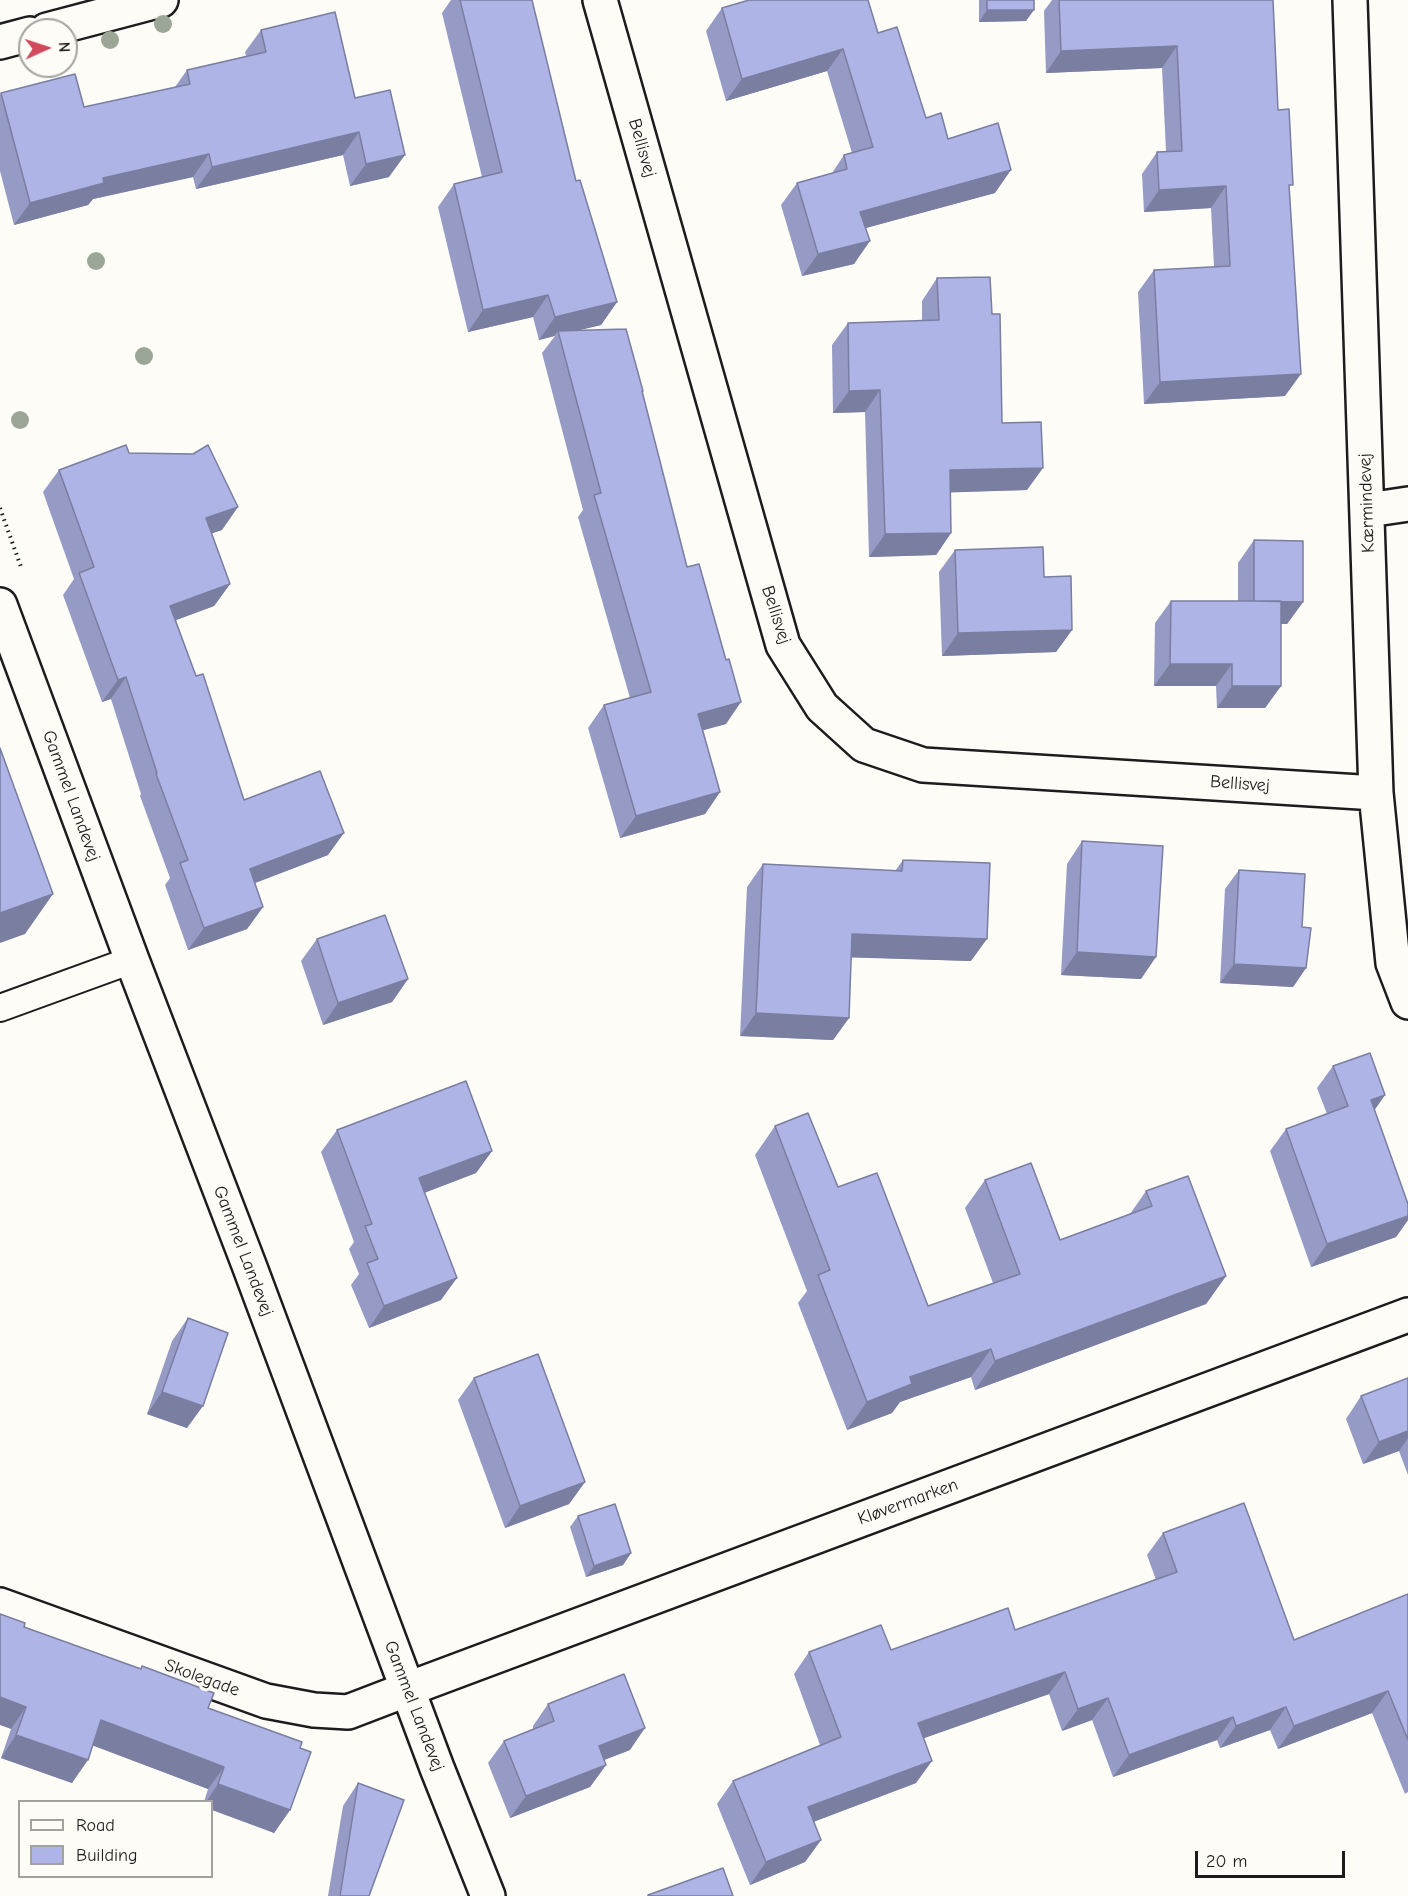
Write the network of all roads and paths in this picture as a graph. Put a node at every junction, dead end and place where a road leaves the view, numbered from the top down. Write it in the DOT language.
graph roads {
  1 [pos="160,0"];
  2 [pos="600,0"];
  3 [pos="1350,0"];
  4 [pos="78,22"];
  5 [pos="18,37"];
  6 [pos="0,42"];
  7 [pos="1408,504"];
  8 [pos="1368,510"];
  9 [pos="0,605"];
  10 [pos="1376,793"];
  11 [pos="132,960"];
  12 [pos="1408,1002"];
  13 [pos="0,1008"];
  14 [pos="1408,1316"];
  15 [pos="0,1605"];
  16 [pos="408,1689"];
  17 [pos="488,1896"];
  1 -- 4 [label="street"];
  2 -- 10 [label="street, Bellisvej"];
  3 -- 8 [label="street, Kærmindevej"];
  5 -- 6 [label="street"];
  7 -- 8 [label="street"];
  8 -- 10 [label="street, Kærmindevej"];
  9 -- 11 [label="street, Gammel Landevej"];
  10 -- 12 [label="street, Kærmindevej"];
  11 -- 13 [label="lane"];
  11 -- 16 [label="street, Gammel Landevej"];
  14 -- 16 [label="street, Kløvermarken"];
  15 -- 16 [label="street, Skolegade"];
  16 -- 17 [label="street, Gammel Landevej"];
}
